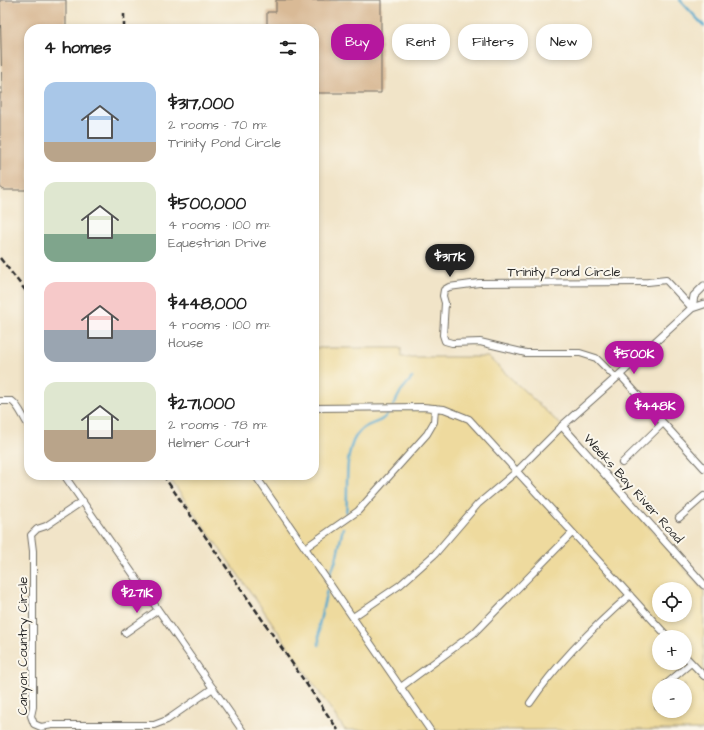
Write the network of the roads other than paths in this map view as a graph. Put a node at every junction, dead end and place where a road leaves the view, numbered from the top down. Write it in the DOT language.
graph roads {
  1 [pos="704,286"];
  2 [pos="704,304"];
  3 [pos="692,308"];
  4 [pos="618,376"];
  5 [pos="0,401"];
  6 [pos="319,408"];
  7 [pos="435,408"];
  8 [pos="24,419"];
  9 [pos="663,423"];
  10 [pos="562,426"];
  11 [pos="622,464"];
  12 [pos="704,468"];
  13 [pos="516,472"];
  14 [pos="68,480"];
  15 [pos="258,480"];
  16 [pos="704,496"];
  17 [pos="83,501"];
  18 [pos="679,518"];
  19 [pos="572,533"];
  20 [pos="305,548"];
  21 [pos="704,585"];
  22 [pos="630,595"];
  23 [pos="158,610"];
  24 [pos="353,617"];
  25 [pos="662,630"];
  26 [pos="125,633"];
  27 [pos="692,664"];
  28 [pos="683,670"];
  29 [pos="704,676"];
  30 [pos="673,678"];
  31 [pos="401,687"];
  32 [pos="213,688"];
  33 [pos="530,703"];
  34 [pos="146,728"];
  35 [pos="242,730"];
  36 [pos="430,730"];
  1 -- 3 [label="street"];
  2 -- 3 [label="street"];
  3 -- 4 [label="street"];
  3 -- 4 [label="street, Trinity Pond Circle"];
  4 -- 9 [label="street"];
  4 -- 10 [label="street"];
  5 -- 8 [label="street"];
  6 -- 7 [label="street"];
  7 -- 13 [label="street"];
  7 -- 20 [label="street"];
  9 -- 11 [label="street"];
  9 -- 12 [label="street"];
  10 -- 13 [label="street"];
  10 -- 21 [label="street, Weeks Bay River Road"];
  13 -- 19 [label="street"];
  13 -- 24 [label="street"];
  14 -- 17 [label="street"];
  15 -- 20 [label="street"];
  16 -- 18 [label="street"];
  17 -- 23 [label="street"];
  17 -- 34 [label="street, Canyon Country Circle"];
  19 -- 22 [label="street"];
  19 -- 31 [label="street"];
  20 -- 24 [label="street"];
  22 -- 25 [label="street"];
  22 -- 33 [label="street"];
  23 -- 26 [label="street"];
  23 -- 32 [label="street"];
  24 -- 31 [label="street"];
  27 -- 29 [label="street"];
  28 -- 30 [label="street"];
  31 -- 36 [label="street"];
  32 -- 34 [label="street, Canyon Country Circle"];
  32 -- 35 [label="street"];
}
